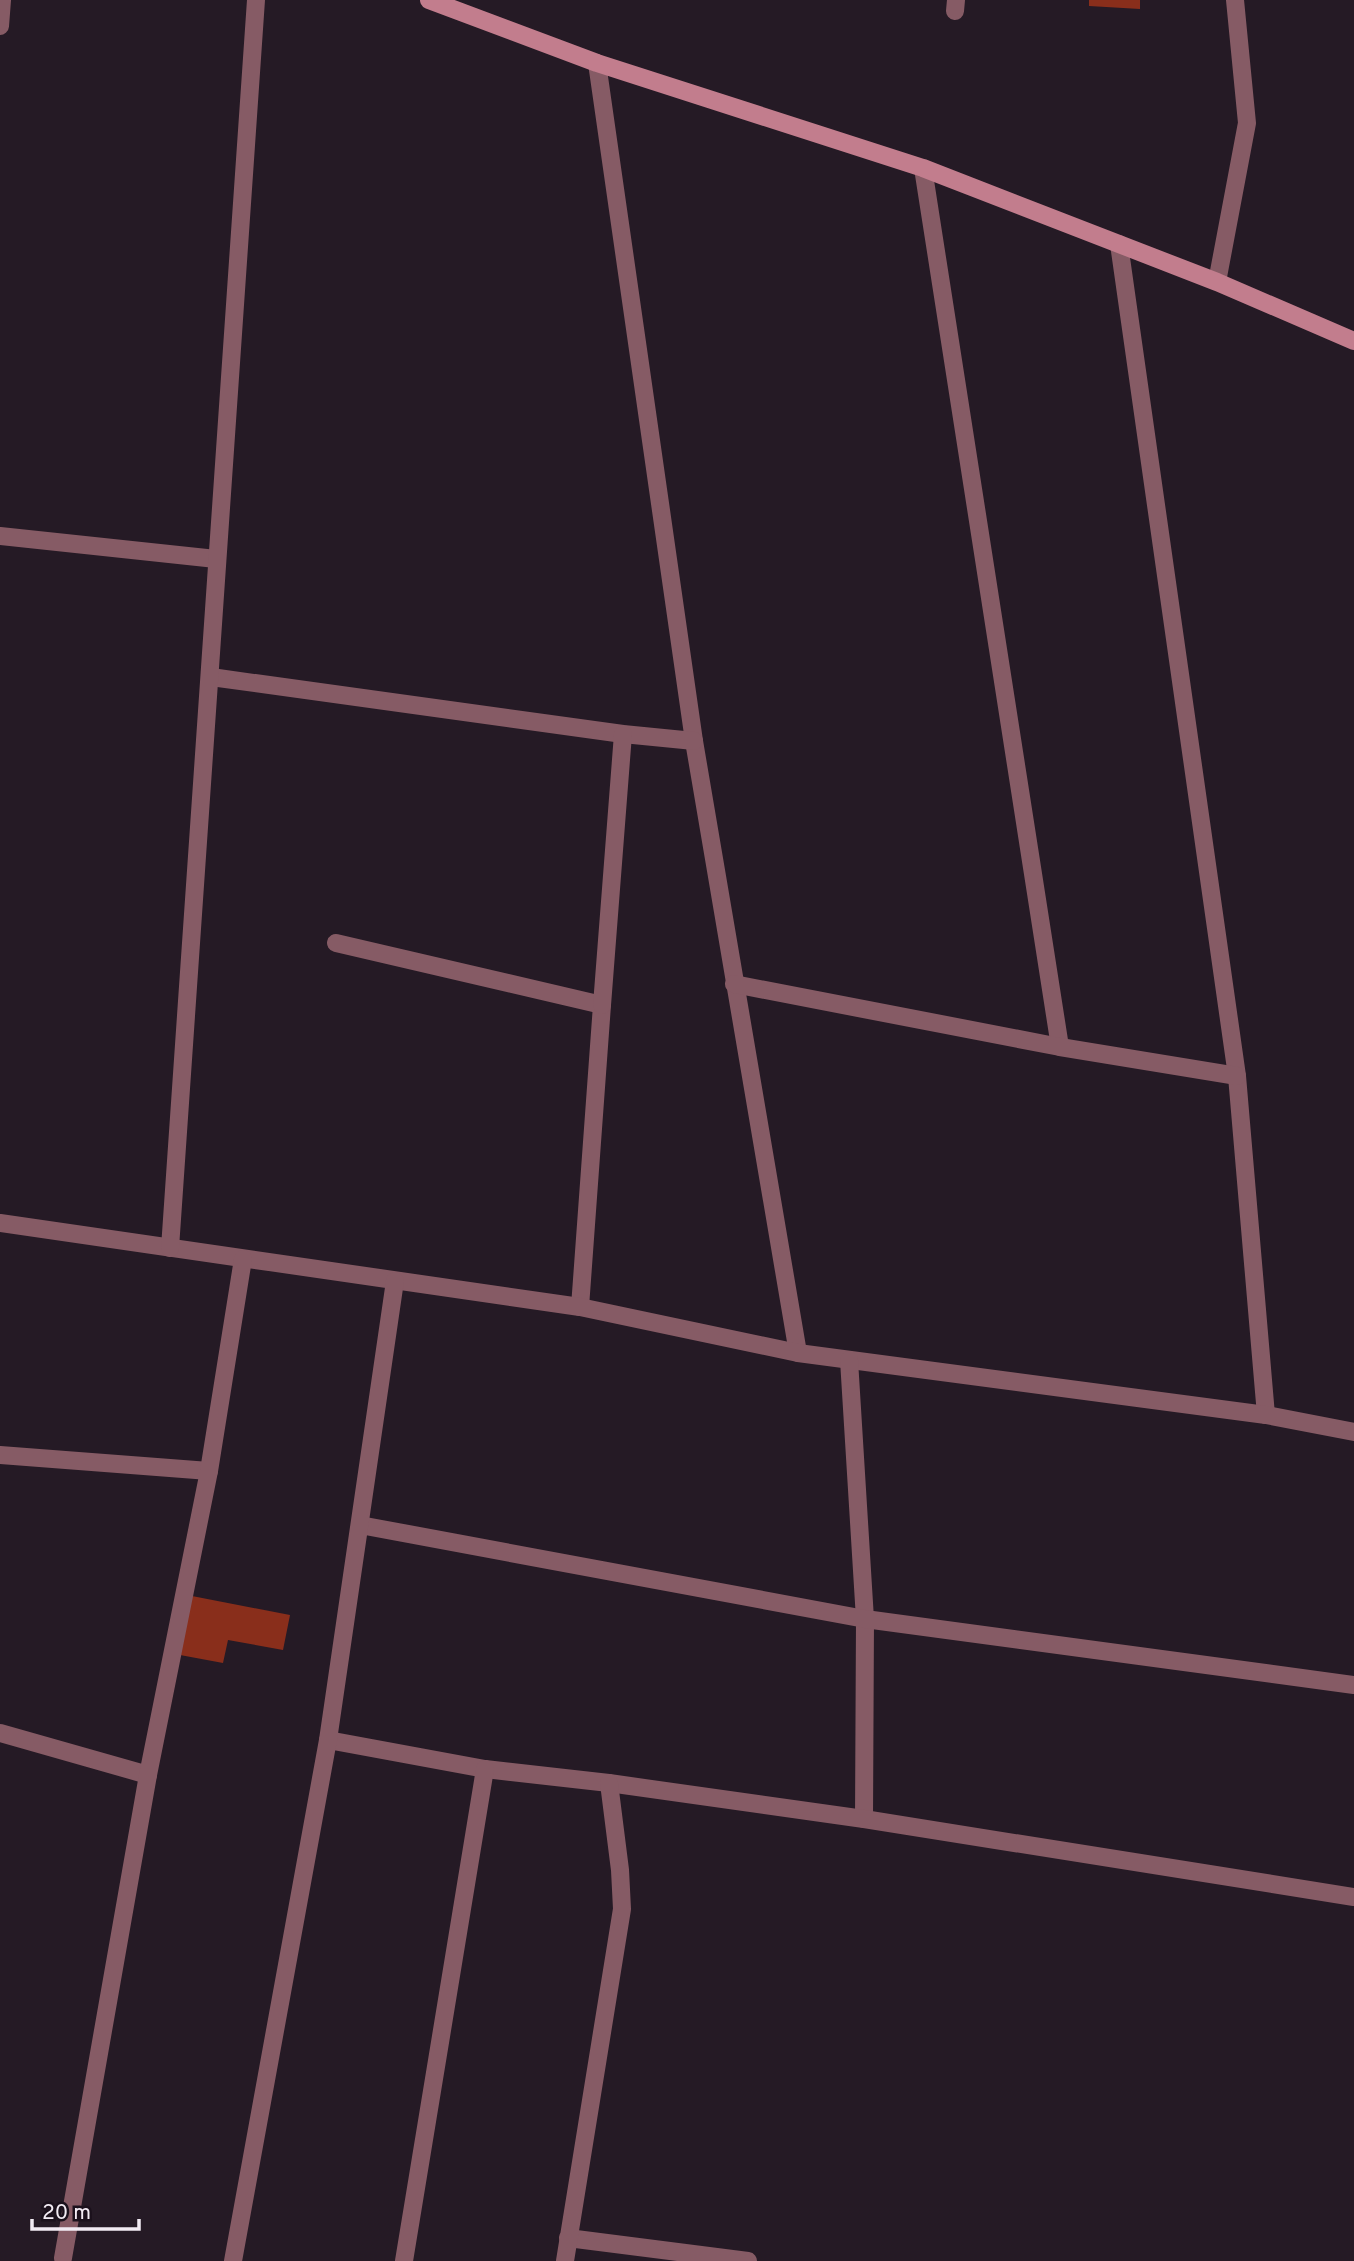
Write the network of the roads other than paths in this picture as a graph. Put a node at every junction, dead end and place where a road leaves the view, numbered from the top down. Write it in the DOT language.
graph roads {
  1 [pos="2,0"];
  2 [pos="256,0"];
  3 [pos="429,0"];
  4 [pos="1235,0"];
  5 [pos="0,26"];
  6 [pos="597,63"];
  7 [pos="923,169"];
  8 [pos="1119,244"];
  9 [pos="1217,282"];
  10 [pos="1354,341"];
  11 [pos="0,536"];
  12 [pos="216,559"];
  13 [pos="211,677"];
  14 [pos="623,734"];
  15 [pos="694,741"];
  16 [pos="336,943"];
  17 [pos="734,984"];
  18 [pos="602,1005"];
  19 [pos="1060,1047"];
  20 [pos="1237,1076"];
  21 [pos="0,1223"];
  22 [pos="170,1248"];
  23 [pos="243,1259"];
  24 [pos="395,1281"];
  25 [pos="580,1307"];
  26 [pos="798,1353"];
  27 [pos="849,1360"];
  28 [pos="1266,1415"];
  29 [pos="1354,1432"];
  30 [pos="0,1455"];
  31 [pos="209,1471"];
  32 [pos="360,1525"];
  33 [pos="865,1619"];
  34 [pos="1354,1685"];
  35 [pos="0,1733"];
  36 [pos="328,1740"];
  37 [pos="485,1769"];
  38 [pos="148,1776"];
  39 [pos="609,1783"];
  40 [pos="863,1819"];
  41 [pos="1354,1897"];
  42 [pos="568,2238"];
  43 [pos="63,2258"];
  44 [pos="233,2261"];
  45 [pos="404,2261"];
  46 [pos="565,2261"];
  47 [pos="748,2261"];
  1 -- 5 [label="street"];
  2 -- 12 [label="street"];
  3 -- 6 [label="main road"];
  4 -- 9 [label="street"];
  6 -- 7 [label="main road"];
  6 -- 15 [label="street"];
  7 -- 8 [label="main road"];
  7 -- 19 [label="street"];
  8 -- 9 [label="main road"];
  8 -- 20 [label="street"];
  9 -- 10 [label="main road"];
  11 -- 12 [label="street"];
  12 -- 13 [label="street"];
  13 -- 14 [label="street"];
  13 -- 22 [label="street"];
  14 -- 15 [label="street"];
  14 -- 18 [label="street"];
  15 -- 17 [label="street"];
  16 -- 18 [label="street"];
  17 -- 19 [label="street"];
  17 -- 26 [label="street"];
  18 -- 25 [label="street"];
  19 -- 20 [label="street"];
  20 -- 28 [label="street"];
  21 -- 22 [label="street"];
  22 -- 23 [label="street"];
  23 -- 24 [label="street"];
  23 -- 31 [label="street"];
  24 -- 25 [label="street"];
  24 -- 32 [label="street"];
  25 -- 26 [label="street"];
  26 -- 27 [label="street"];
  27 -- 28 [label="street"];
  27 -- 33 [label="street"];
  28 -- 29 [label="street"];
  30 -- 31 [label="street"];
  31 -- 38 [label="street"];
  32 -- 33 [label="street"];
  32 -- 36 [label="street"];
  33 -- 34 [label="street"];
  33 -- 40 [label="street"];
  35 -- 38 [label="street"];
  36 -- 37 [label="street"];
  36 -- 44 [label="street"];
  37 -- 39 [label="street"];
  37 -- 45 [label="street"];
  38 -- 43 [label="street"];
  39 -- 40 [label="street"];
  39 -- 42 [label="street"];
  40 -- 41 [label="street"];
  42 -- 46 [label="street"];
  42 -- 47 [label="street"];
}
